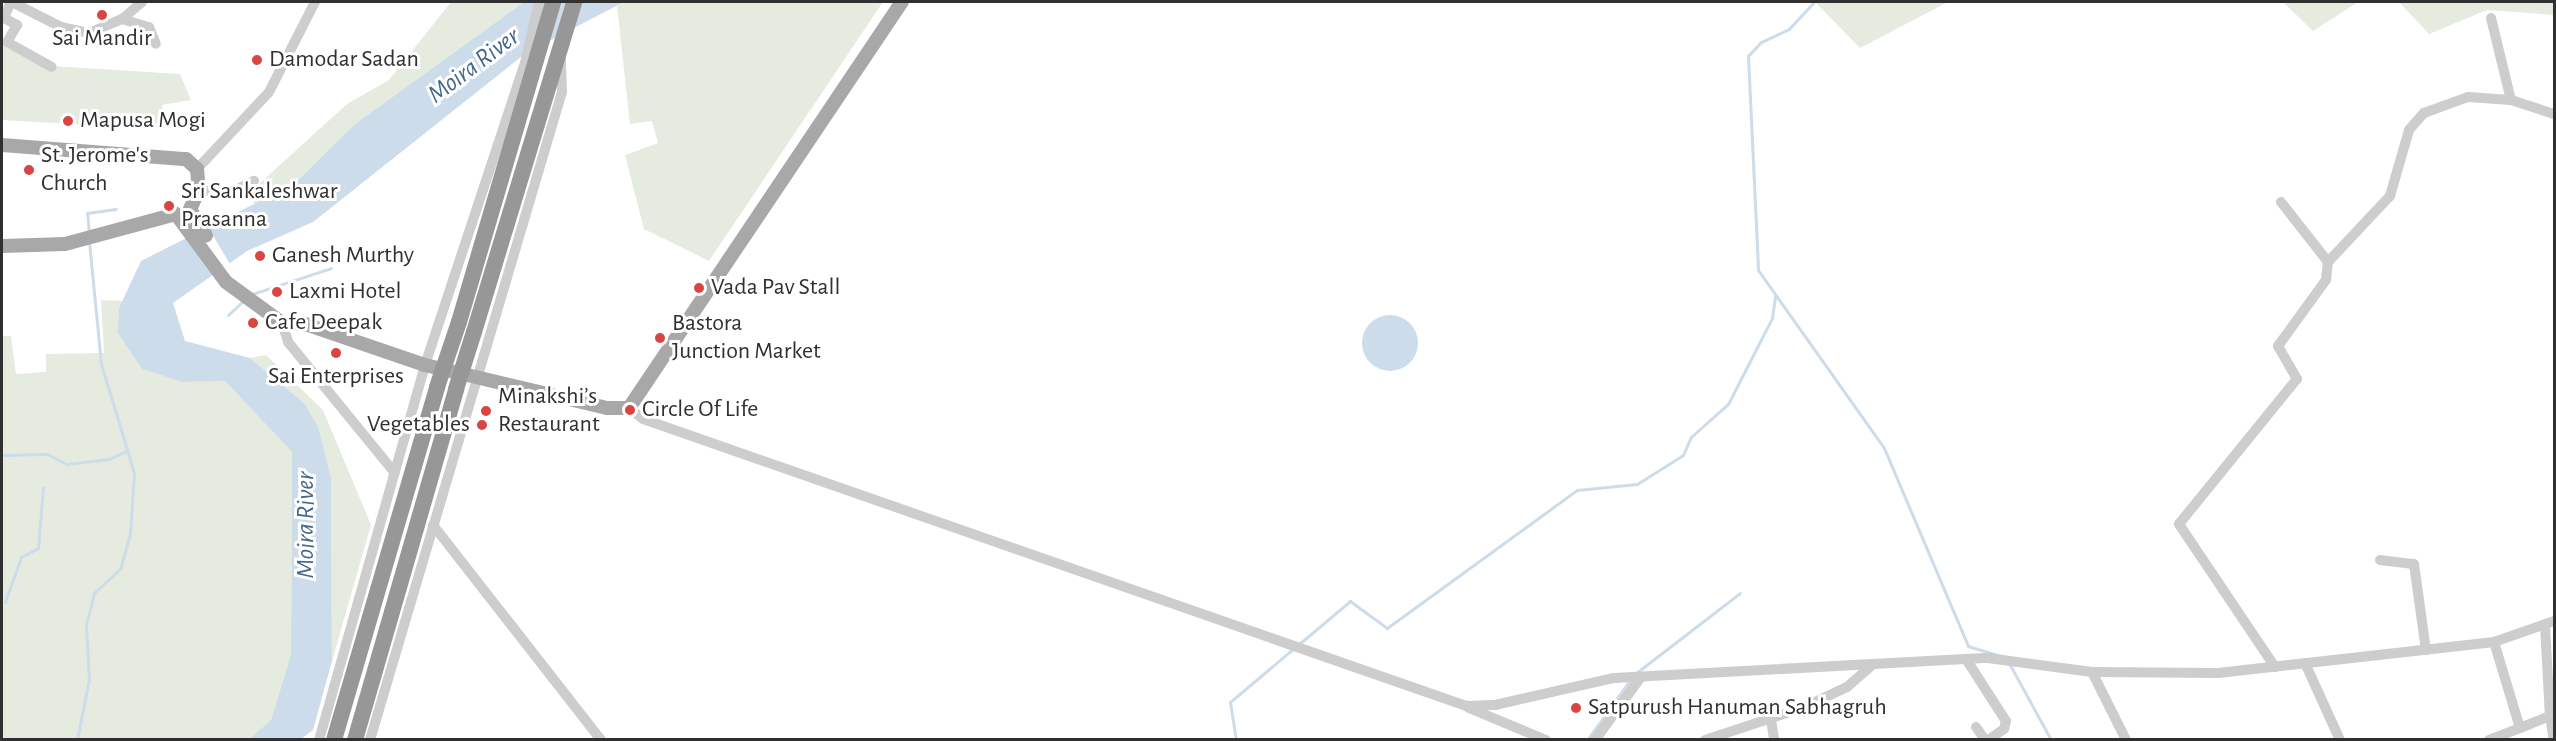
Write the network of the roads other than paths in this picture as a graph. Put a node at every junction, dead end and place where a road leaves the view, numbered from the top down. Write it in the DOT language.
graph roads {
  1 [pos="11,2"];
  2 [pos="142,2"];
  3 [pos="315,2"];
  4 [pos="539,2"];
  5 [pos="553,2"];
  6 [pos="574,2"];
  7 [pos="902,2"];
  8 [pos="2491,18"];
  9 [pos="122,19"];
  10 [pos="563,42"];
  11 [pos="156,44"];
  12 [pos="52,67"];
  13 [pos="2511,100"];
  14 [pos="2554,114"];
  15 [pos="2,145"];
  16 [pos="197,170"];
  17 [pos="254,181"];
  18 [pos="199,190"];
  19 [pos="2281,202"];
  20 [pos="190,203"];
  21 [pos="170,214"];
  22 [pos="191,221"];
  23 [pos="2,246"];
  24 [pos="2328,262"];
  25 [pos="282,323"];
  26 [pos="425,365"];
  27 [pos="477,375"];
  28 [pos="629,408"];
  29 [pos="394,472"];
  30 [pos="433,525"];
  31 [pos="2380,560"];
  32 [pos="2550,623"];
  33 [pos="2494,642"];
  34 [pos="2426,650"];
  35 [pos="1966,659"];
  36 [pos="2305,663"];
  37 [pos="1871,666"];
  38 [pos="2275,667"];
  39 [pos="2092,672"];
  40 [pos="1635,677"];
  41 [pos="1466,706"];
  42 [pos="2550,716"];
  43 [pos="1771,720"];
  44 [pos="1976,727"];
  45 [pos="2520,728"];
  46 [pos="319,740"];
  47 [pos="334,740"];
  48 [pos="356,740"];
  49 [pos="370,740"];
  50 [pos="601,740"];
  51 [pos="1546,740"];
  52 [pos="1595,740"];
  53 [pos="1705,740"];
  54 [pos="1774,740"];
  55 [pos="1987,740"];
  56 [pos="2126,740"];
  57 [pos="2340,740"];
  58 [pos="2489,740"];
  59 [pos="2554,740"];
  1 -- 9 [label="street"];
  1 -- 12 [label="street"];
  2 -- 9 [label="street"];
  3 -- 16 [label="street"];
  4 -- 26 [label="street"];
  5 -- 47 [label="highway, bridge"];
  6 -- 10 [label="highway"];
  7 -- 28 [label="main road"];
  8 -- 13 [label="street"];
  9 -- 11 [label="street"];
  10 -- 27 [label="street"];
  10 -- 48 [label="highway, bridge"];
  13 -- 14 [label="street"];
  13 -- 24 [label="street"];
  15 -- 16 [label="main road"];
  16 -- 18 [label="main road"];
  17 -- 18 [label="street"];
  18 -- 20 [label="main road"];
  19 -- 24 [label="street"];
  20 -- 21 [label="main road"];
  20 -- 22 [label="main road"];
  21 -- 22 [label="main road"];
  21 -- 23 [label="main road"];
  22 -- 25 [label="main road"];
  24 -- 38 [label="street"];
  25 -- 26 [label="main road"];
  25 -- 29 [label="street"];
  26 -- 27 [label="main road"];
  26 -- 29 [label="street"];
  27 -- 28 [label="main road"];
  27 -- 30 [label="street"];
  28 -- 41 [label="street"];
  29 -- 46 [label="street"];
  30 -- 49 [label="street"];
  30 -- 50 [label="street"];
  31 -- 34 [label="street"];
  32 -- 33 [label="street"];
  32 -- 42 [label="street"];
  33 -- 34 [label="street"];
  33 -- 45 [label="street"];
  34 -- 36 [label="street"];
  35 -- 37 [label="street"];
  35 -- 39 [label="street"];
  35 -- 55 [label="street"];
  36 -- 38 [label="street"];
  36 -- 57 [label="street"];
  37 -- 40 [label="street"];
  37 -- 43 [label="street"];
  38 -- 39 [label="street"];
  39 -- 56 [label="street"];
  40 -- 41 [label="street"];
  40 -- 52 [label="street"];
  41 -- 51 [label="street"];
  42 -- 45 [label="street"];
  42 -- 59 [label="street"];
  43 -- 53 [label="street"];
  43 -- 54 [label="street"];
  44 -- 55 [label="street"];
  45 -- 58 [label="street"];
}
